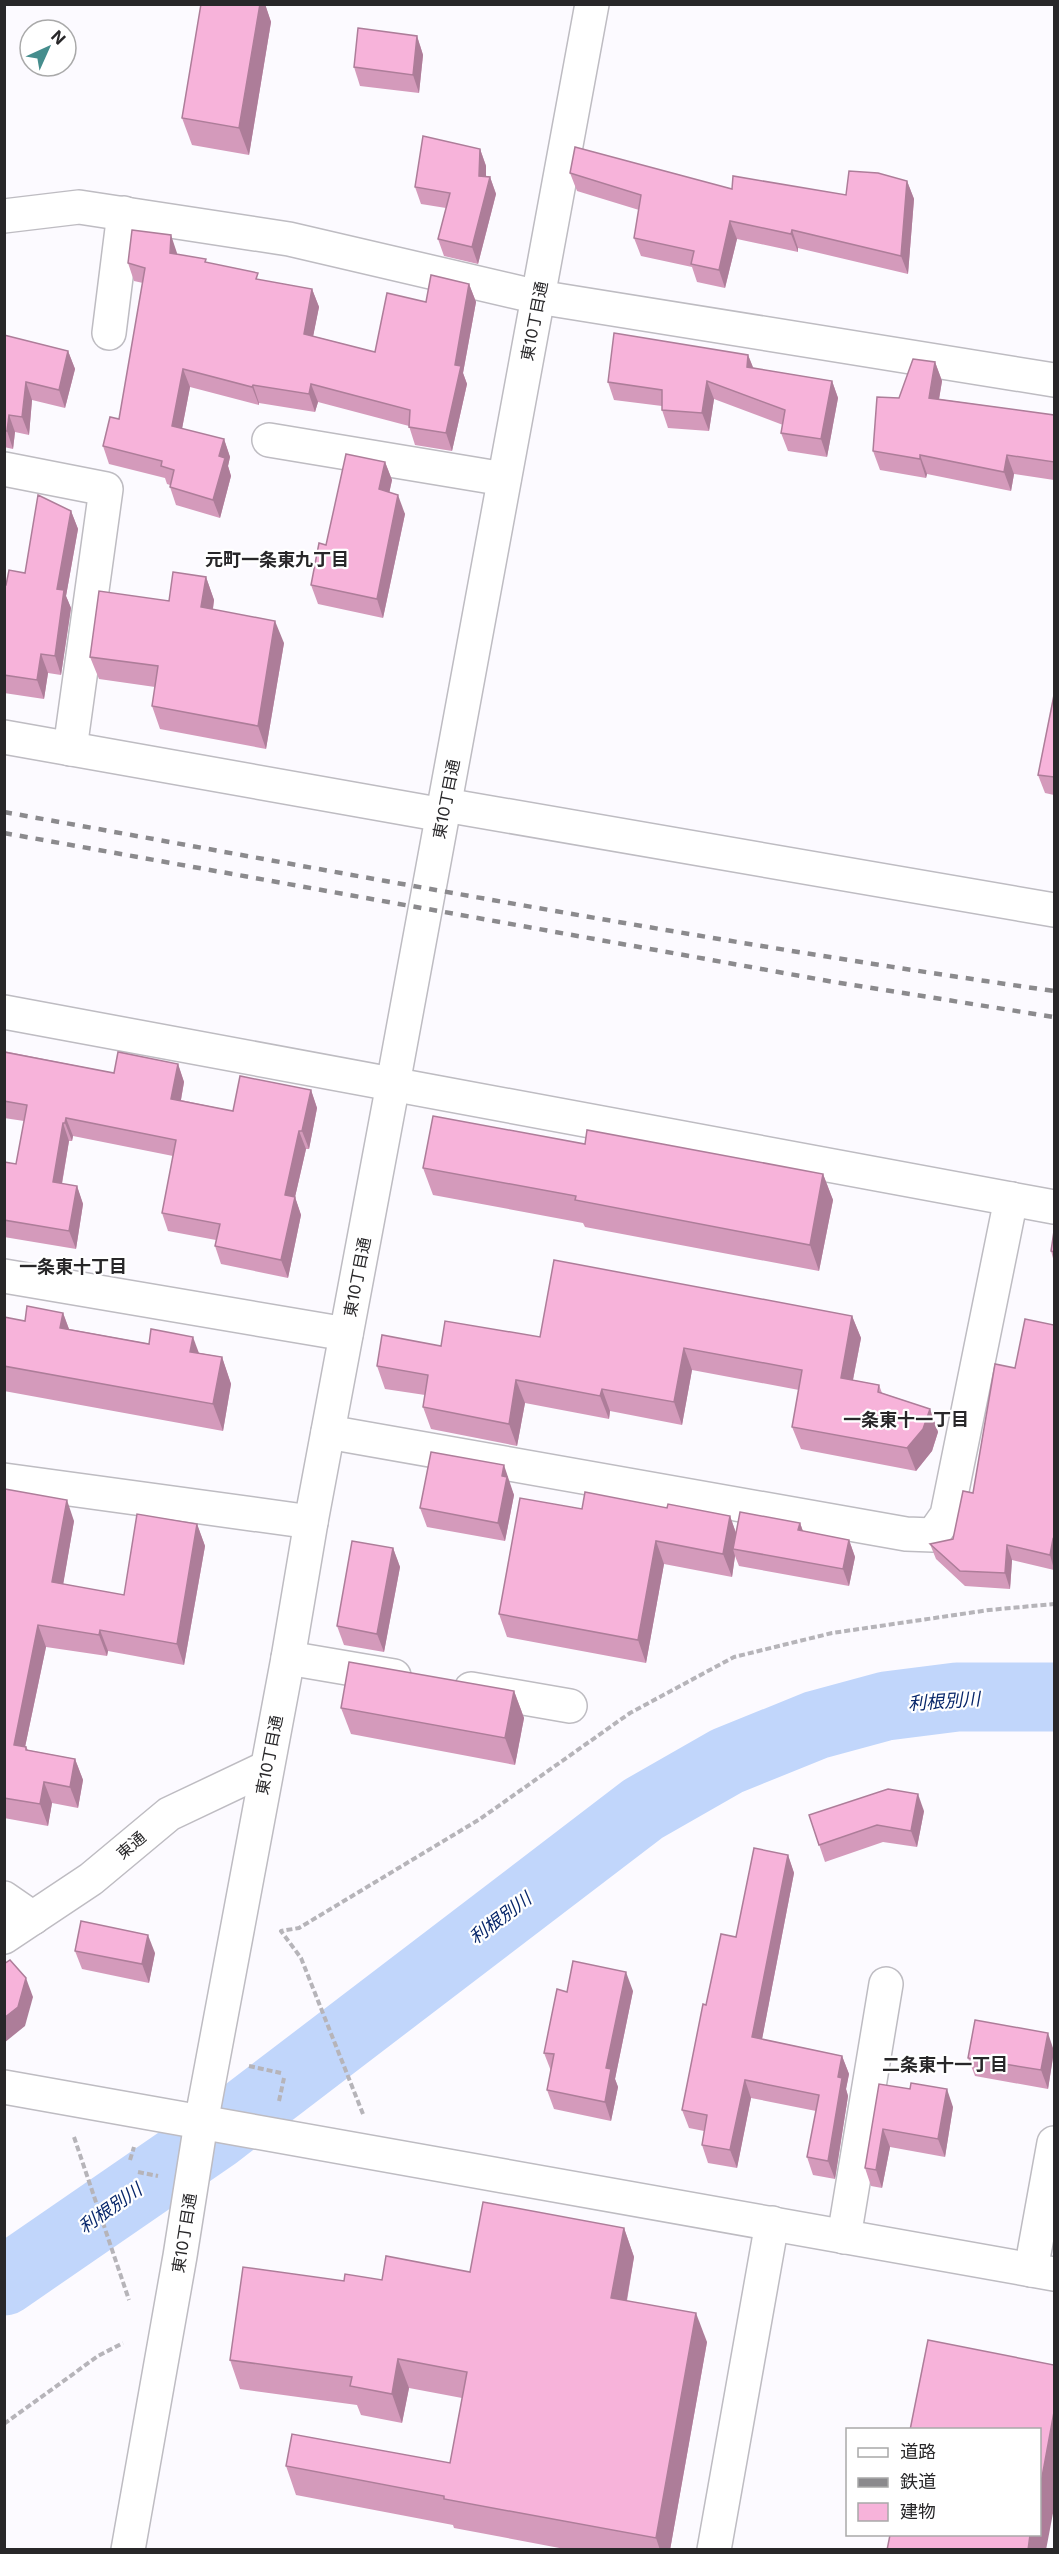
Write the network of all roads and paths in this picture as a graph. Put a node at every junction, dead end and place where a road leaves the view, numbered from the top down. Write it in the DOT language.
graph roads {
  1 [pos="592,4"];
  2 [pos="124,213"];
  3 [pos="4,216"];
  4 [pos="538,297"];
  5 [pos="109,333"];
  6 [pos="1054,380"];
  7 [pos="269,440"];
  8 [pos="4,469"];
  9 [pos="504,479"];
  10 [pos="4,737"];
  11 [pos="70,749"];
  12 [pos="444,810"];
  13 [pos="1054,910"];
  14 [pos="4,1012"];
  15 [pos="393,1084"];
  16 [pos="1011,1199"];
  17 [pos="1054,1206"];
  18 [pos="4,1276"];
  19 [pos="346,1334"];
  20 [pos="328,1432"];
  21 [pos="4,1480"];
  22 [pos="310,1522"];
  23 [pos="1054,1604"];
  24 [pos="288,1658"];
  25 [pos="570,1706"];
  26 [pos="266,1768"];
  27 [pos="4,1898"];
  28 [pos="33,1918"];
  29 [pos="4,1937"];
  30 [pos="886,1984"];
  31 [pos="4,2087"];
  32 [pos="366,2120"];
  33 [pos="201,2123"];
  34 [pos="72,2133"];
  35 [pos="1054,2143"];
  36 [pos="772,2223"];
  37 [pos="844,2237"];
  38 [pos="1043,2272"];
  39 [pos="129,2300"];
  40 [pos="123,2343"];
  41 [pos="4,2424"];
  42 [pos="128,2550"];
  43 [pos="714,2550"];
  1 -- 4 [label="street, 東10丁目通"];
  2 -- 3 [label="street"];
  2 -- 4 [label="street"];
  2 -- 5 [label="street"];
  4 -- 6 [label="street"];
  4 -- 9 [label="street, 東10丁目通"];
  7 -- 9 [label="street"];
  8 -- 11 [label="street"];
  9 -- 12 [label="street, 東10丁目通"];
  10 -- 11 [label="street"];
  11 -- 12 [label="street"];
  12 -- 13 [label="street"];
  12 -- 15 [label="street, 東10丁目通"];
  14 -- 15 [label="street"];
  15 -- 16 [label="street"];
  15 -- 19 [label="street, 東10丁目通"];
  16 -- 17 [label="street"];
  16 -- 20 [label="street"];
  18 -- 19 [label="street"];
  19 -- 20 [label="street, 東10丁目通"];
  20 -- 22 [label="street, 東10丁目通"];
  21 -- 22 [label="street"];
  22 -- 24 [label="street, 東10丁目通"];
  23 -- 32 [label="path"];
  24 -- 25 [label="street"];
  24 -- 26 [label="street, 東10丁目通"];
  26 -- 28 [label="street, 東通"];
  26 -- 33 [label="street, 東10丁目通"];
  27 -- 28 [label="street"];
  28 -- 29 [label="street, 東通"];
  30 -- 37 [label="street"];
  31 -- 33 [label="street"];
  33 -- 36 [label="street"];
  33 -- 42 [label="street, 東10丁目通"];
  34 -- 39 [label="path"];
  35 -- 38 [label="street"];
  36 -- 37 [label="street"];
  36 -- 43 [label="street"];
  37 -- 38 [label="street"];
  40 -- 41 [label="path"];
}
